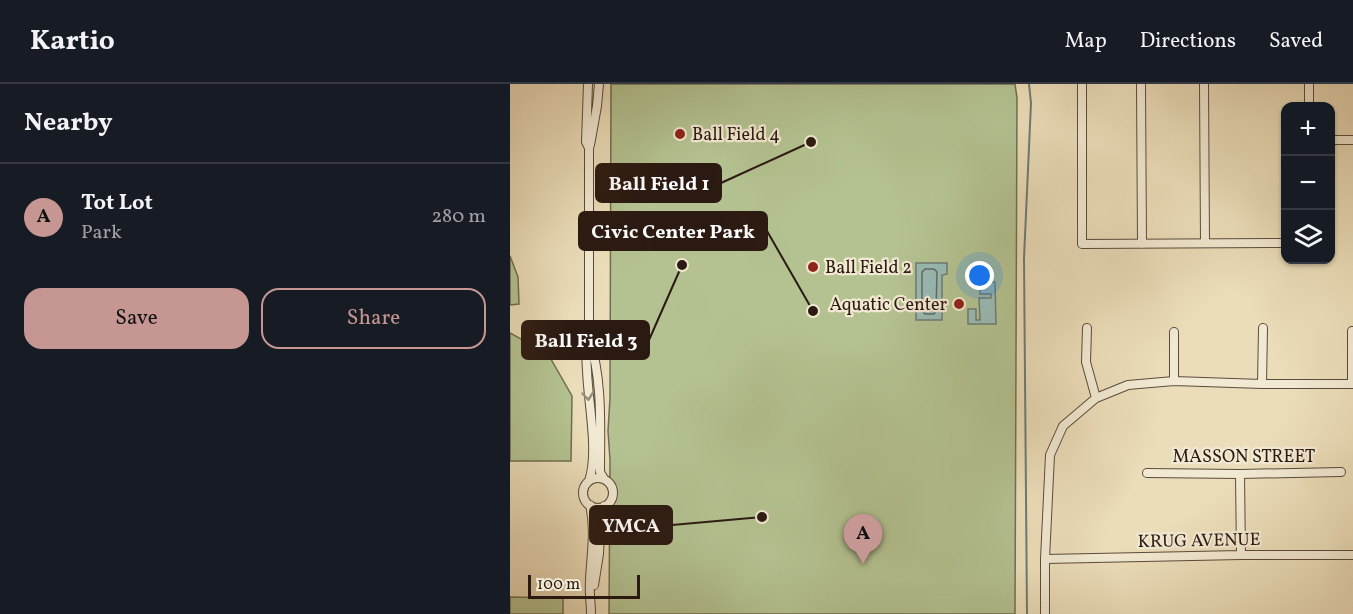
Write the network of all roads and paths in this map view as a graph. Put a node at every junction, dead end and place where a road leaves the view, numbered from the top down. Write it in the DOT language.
graph roads {
  1 [pos="588,84"];
  2 [pos="599,84"];
  3 [pos="1082,84"];
  4 [pos="1141,84"];
  5 [pos="1204,84"];
  6 [pos="1309,84"];
  7 [pos="1309,102"];
  8 [pos="1335,140"];
  9 [pos="1353,140"];
  10 [pos="589,148"];
  11 [pos="1204,243"];
  12 [pos="1281,243"];
  13 [pos="1142,244"];
  14 [pos="1087,328"];
  15 [pos="1263,328"];
  16 [pos="1352,331"];
  17 [pos="1173,332"];
  18 [pos="588,338"];
  19 [pos="1174,381"];
  20 [pos="1262,384"];
  21 [pos="1353,384"];
  22 [pos="1096,398"];
  23 [pos="1341,472"];
  24 [pos="1147,473"];
  25 [pos="1240,474"];
  26 [pos="604,479"];
  27 [pos="589,481"];
  28 [pos="590,505"];
  29 [pos="604,506"];
  30 [pos="1241,555"];
  31 [pos="1353,555"];
  32 [pos="1045,559"];
  33 [pos="591,594"];
  34 [pos="591,614"];
  35 [pos="1045,614"];
  1 -- 10 [label="street"];
  2 -- 10 [label="street"];
  3 -- 13 [label="street"];
  4 -- 13 [label="street"];
  5 -- 11 [label="street"];
  6 -- 7 [label="street"];
  8 -- 9 [label="street"];
  10 -- 18 [label="street"];
  11 -- 12 [label="street"];
  11 -- 13 [label="street"];
  14 -- 22 [label="street"];
  15 -- 20 [label="street"];
  16 -- 21 [label="street"];
  17 -- 19 [label="street"];
  18 -- 26 [label="street"];
  18 -- 27 [label="street, one-way"];
  19 -- 20 [label="street"];
  19 -- 22 [label="street"];
  20 -- 21 [label="street"];
  22 -- 32 [label="street"];
  23 -- 25 [label="street, MASSON STREET"];
  24 -- 25 [label="street, MASSON STREET"];
  25 -- 30 [label="street"];
  26 -- 27 [label="street"];
  26 -- 29 [label="street"];
  27 -- 28 [label="street"];
  28 -- 29 [label="street"];
  28 -- 33 [label="street"];
  29 -- 33 [label="street"];
  30 -- 31 [label="street, KRUG AVENUE"];
  30 -- 32 [label="street, KRUG AVENUE"];
  32 -- 35 [label="street"];
  33 -- 34 [label="street"];
}
